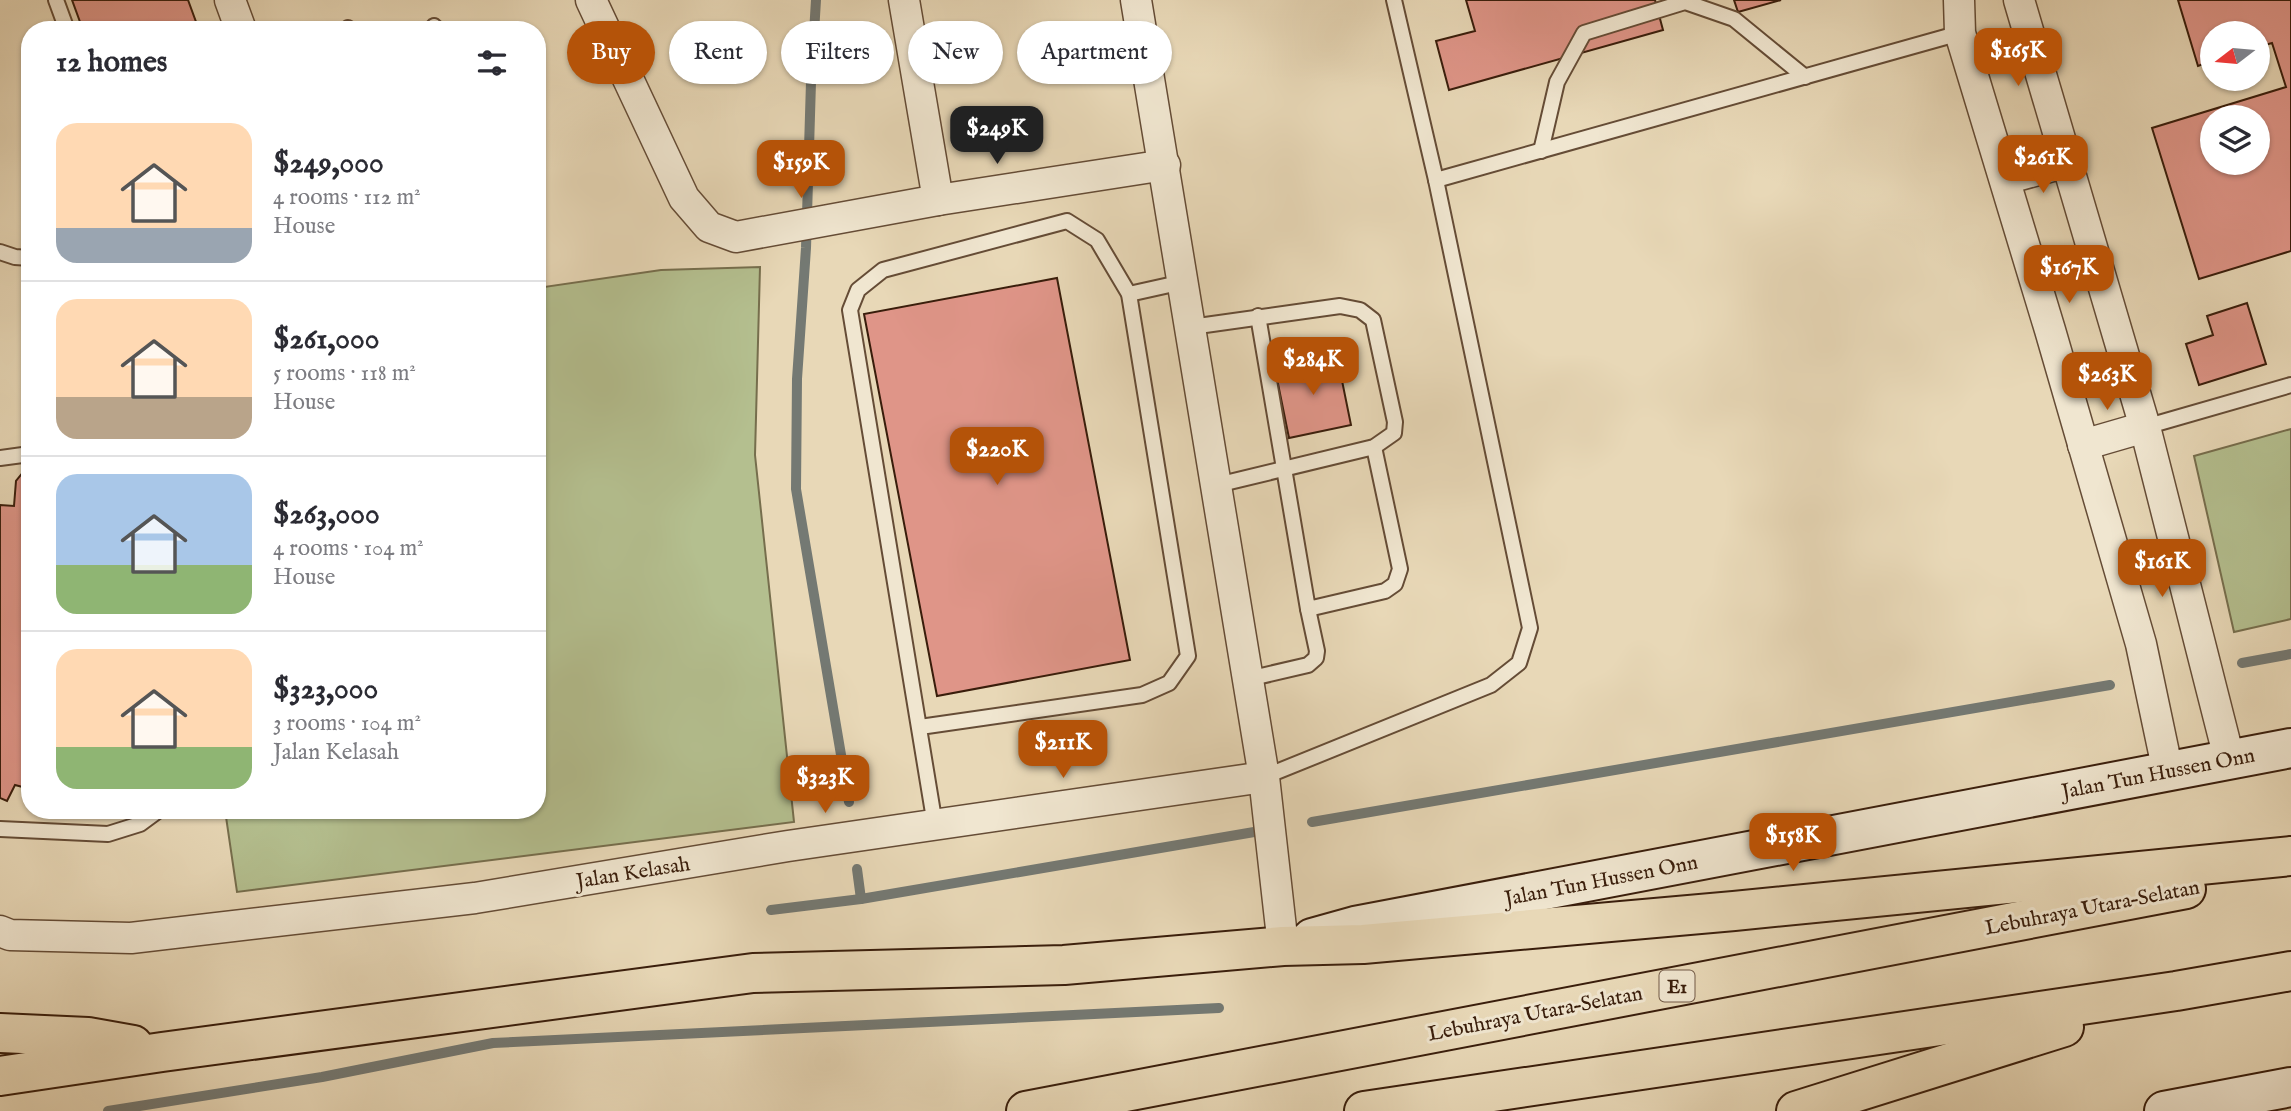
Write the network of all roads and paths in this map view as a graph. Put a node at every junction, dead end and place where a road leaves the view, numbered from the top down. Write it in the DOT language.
graph roads {
  1 [pos="56,0"];
  2 [pos="230,0"];
  3 [pos="591,0"];
  4 [pos="904,0"];
  5 [pos="1136,0"];
  6 [pos="1394,0"];
  7 [pos="1959,0"];
  8 [pos="2019,0"];
  9 [pos="64,21"];
  10 [pos="238,21"];
  11 [pos="1961,33"];
  12 [pos="1805,76"];
  13 [pos="1541,151"];
  14 [pos="2067,162"];
  15 [pos="1165,165"];
  16 [pos="2005,179"];
  17 [pos="1436,180"];
  18 [pos="938,201"];
  19 [pos="0,252"];
  20 [pos="21,257"];
  21 [pos="1184,282"];
  22 [pos="1129,294"];
  23 [pos="1258,316"];
  24 [pos="1191,327"];
  25 [pos="2291,385"];
  26 [pos="2145,427"];
  27 [pos="2084,445"];
  28 [pos="1374,447"];
  29 [pos="21,455"];
  30 [pos="0,458"];
  31 [pos="1285,468"];
  32 [pos="1217,485"];
  33 [pos="1308,609"];
  34 [pos="1248,679"];
  35 [pos="920,727"];
  36 [pos="2291,748"];
  37 [pos="2229,758"];
  38 [pos="2168,772"];
  39 [pos="1264,777"];
  40 [pos="147,819"];
  41 [pos="935,825"];
  42 [pos="0,828"];
  43 [pos="2291,856"];
  44 [pos="2291,869"];
  45 [pos="0,931"];
  46 [pos="1283,946"];
  47 [pos="2291,971"];
  48 [pos="2176,991"];
  49 [pos="0,1033"];
  50 [pos="162,1052"];
  51 [pos="0,1076"];
  52 [pos="2291,1087"];
  53 [pos="1044,1107"];
  54 [pos="1364,1111"];
  55 [pos="1796,1111"];
  56 [pos="2164,1111"];
  1 -- 9 [label="lane"];
  2 -- 10 [label="street"];
  3 -- 18 [label="street"];
  4 -- 18 [label="street"];
  5 -- 15 [label="street"];
  6 -- 17 [label="lane"];
  7 -- 11 [label="street"];
  8 -- 14 [label="street"];
  11 -- 12 [label="lane"];
  11 -- 16 [label="street"];
  12 -- 13 [label="lane"];
  12 -- 13 [label="lane"];
  13 -- 17 [label="lane"];
  14 -- 16 [label="street"];
  14 -- 26 [label="street"];
  15 -- 18 [label="street"];
  15 -- 21 [label="street"];
  16 -- 27 [label="street"];
  17 -- 39 [label="lane"];
  19 -- 20 [label="lane"];
  21 -- 22 [label="lane"];
  21 -- 24 [label="street"];
  22 -- 35 [label="lane"];
  22 -- 35 [label="lane"];
  23 -- 24 [label="lane"];
  23 -- 28 [label="lane"];
  23 -- 31 [label="lane"];
  24 -- 32 [label="street"];
  25 -- 26 [label="lane"];
  26 -- 27 [label="street"];
  26 -- 37 [label="street"];
  27 -- 38 [label="street"];
  28 -- 31 [label="lane"];
  28 -- 33 [label="lane"];
  29 -- 30 [label="lane"];
  31 -- 32 [label="lane"];
  31 -- 33 [label="lane"];
  32 -- 34 [label="street"];
  33 -- 34 [label="lane"];
  34 -- 39 [label="street"];
  35 -- 41 [label="lane"];
  36 -- 37 [label="main road, Jalan Tun Hussen Onn"];
  37 -- 38 [label="main road, Jalan Tun Hussen Onn"];
  38 -- 46 [label="main road, Jalan Tun Hussen Onn"];
  39 -- 41 [label="street, Jalan Kelasah"];
  39 -- 46 [label="street"];
  40 -- 42 [label="lane"];
  41 -- 45 [label="street, Jalan Kelasah"];
  43 -- 46 [label="highway"];
  44 -- 53 [label="highway, Lebuhraya Utara–Selatan / E1"];
  46 -- 50 [label="highway"];
  47 -- 48 [label="highway"];
  48 -- 54 [label="highway"];
  48 -- 55 [label="highway"];
  49 -- 50 [label="highway"];
  50 -- 51 [label="highway"];
  52 -- 56 [label="main road"];
}
